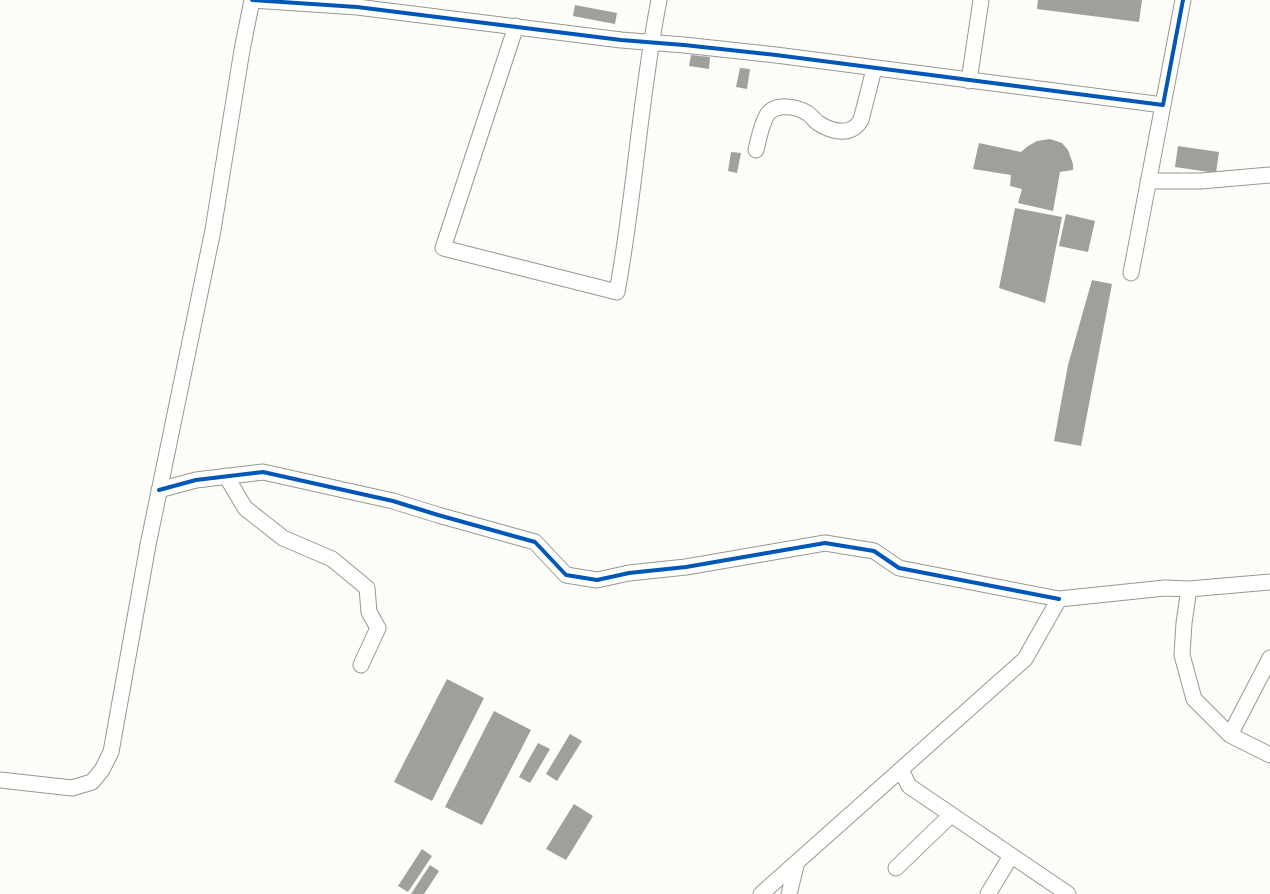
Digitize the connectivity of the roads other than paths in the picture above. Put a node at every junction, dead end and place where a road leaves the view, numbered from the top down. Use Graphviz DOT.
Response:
graph roads {
  1 [pos="252,0"];
  2 [pos="659,0"];
  3 [pos="981,0"];
  4 [pos="1182,0"];
  5 [pos="516,26"];
  6 [pos="651,42"];
  7 [pos="874,69"];
  8 [pos="969,81"];
  9 [pos="1163,105"];
  10 [pos="756,150"];
  11 [pos="1270,175"];
  12 [pos="1148,181"];
  13 [pos="1131,273"];
  14 [pos="226,476"];
  15 [pos="159,490"];
  16 [pos="1270,582"];
  17 [pos="1189,589"];
  18 [pos="1059,599"];
  19 [pos="1270,658"];
  20 [pos="361,665"];
  21 [pos="1230,735"];
  22 [pos="1270,755"];
  23 [pos="901,770"];
  24 [pos="0,780"];
  25 [pos="951,815"];
  26 [pos="1011,856"];
  27 [pos="797,862"];
  28 [pos="896,868"];
  29 [pos="761,894"];
  30 [pos="789,894"];
  31 [pos="988,894"];
  32 [pos="1068,894"];
  1 -- 5 [label="street"];
  1 -- 15 [label="street"];
  2 -- 6 [label="street"];
  3 -- 8 [label="street"];
  4 -- 9 [label="street"];
  5 -- 6 [label="street"];
  5 -- 6 [label="street"];
  6 -- 7 [label="street"];
  7 -- 8 [label="street"];
  7 -- 10 [label="street"];
  8 -- 9 [label="street"];
  9 -- 12 [label="street"];
  11 -- 12 [label="street"];
  12 -- 13 [label="street"];
  14 -- 15 [label="street"];
  14 -- 18 [label="street"];
  14 -- 20 [label="street"];
  15 -- 24 [label="street"];
  16 -- 17 [label="street"];
  17 -- 18 [label="street"];
  17 -- 21 [label="street"];
  18 -- 23 [label="street"];
  19 -- 21 [label="street"];
  21 -- 22 [label="street"];
  23 -- 25 [label="street"];
  23 -- 27 [label="street"];
  25 -- 26 [label="street"];
  25 -- 28 [label="street"];
  26 -- 31 [label="street"];
  26 -- 32 [label="street"];
  27 -- 29 [label="street"];
  27 -- 30 [label="street"];
}
